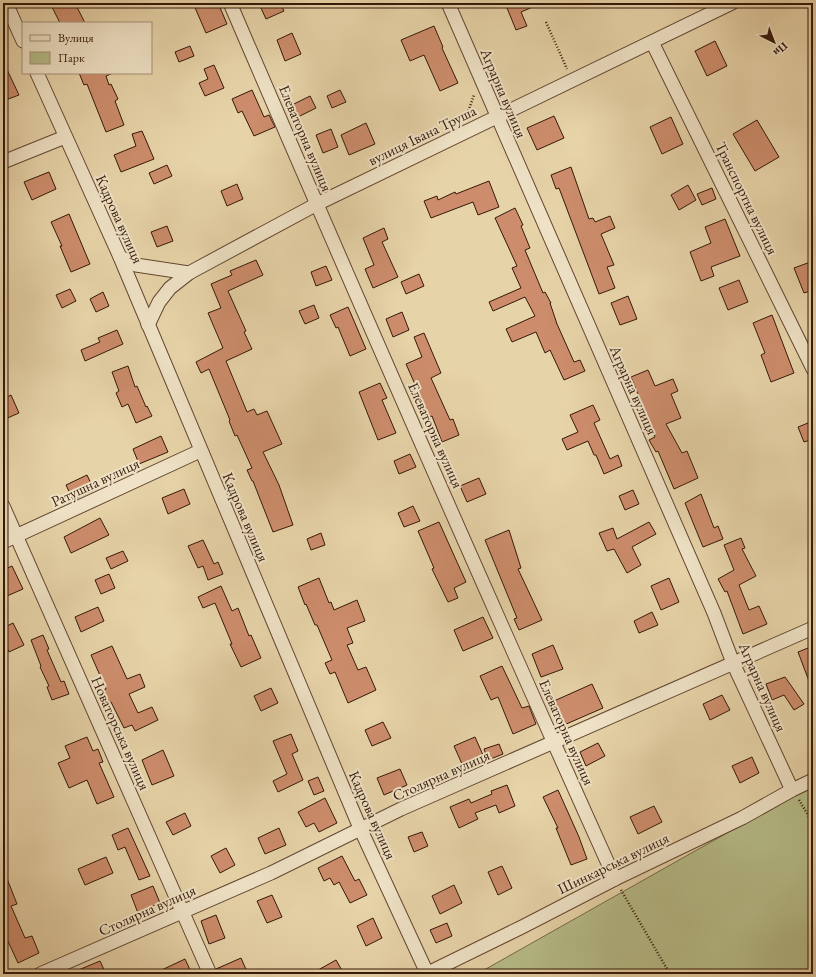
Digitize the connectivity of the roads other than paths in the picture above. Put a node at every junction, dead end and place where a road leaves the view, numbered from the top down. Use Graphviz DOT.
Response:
graph roads {
  1 [pos="6,3"];
  2 [pos="230,3"];
  3 [pos="448,3"];
  4 [pos="732,3"];
  5 [pos="22,39"];
  6 [pos="652,42"];
  7 [pos="37,74"];
  8 [pos="497,117"];
  9 [pos="65,137"];
  10 [pos="3,162"];
  11 [pos="317,204"];
  12 [pos="120,257"];
  13 [pos="189,273"];
  14 [pos="148,325"];
  15 [pos="813,369"];
  16 [pos="200,451"];
  17 [pos="3,506"];
  18 [pos="16,537"];
  19 [pos="3,542"];
  20 [pos="813,628"];
  21 [pos="733,663"];
  22 [pos="554,743"];
  23 [pos="813,780"];
  24 [pos="792,790"];
  25 [pos="360,828"];
  26 [pos="615,879"];
  27 [pos="183,911"];
  28 [pos="40,974"];
  29 [pos="210,974"];
  30 [pos="426,974"];
  1 -- 5 [label="street"];
  2 -- 11 [label="street, Елеваторна вулиця"];
  3 -- 8 [label="street, Аграрна вулиця"];
  4 -- 6 [label="street, вулиця Івана Труша"];
  6 -- 8 [label="street, вулиця Івана Труша"];
  6 -- 15 [label="street, Транспортна вулиця"];
  7 -- 9 [label="street, Кадрова вулиця"];
  8 -- 11 [label="street, вулиця Івана Труша"];
  8 -- 21 [label="street, Аграрна вулиця"];
  9 -- 10 [label="street"];
  9 -- 12 [label="street, Кадрова вулиця"];
  11 -- 13 [label="street, вулиця Івана Труша"];
  11 -- 22 [label="street, Елеваторна вулиця"];
  12 -- 13 [label="street"];
  12 -- 14 [label="street, Кадрова вулиця"];
  13 -- 14 [label="street, вулиця Івана Труша"];
  14 -- 16 [label="street, Кадрова вулиця"];
  16 -- 18 [label="street, Ратушна вулиця"];
  16 -- 25 [label="street, Кадрова вулиця"];
  17 -- 18 [label="street, Новаторська вулиця"];
  18 -- 19 [label="street, Ратушна вулиця"];
  18 -- 27 [label="street, Новаторська вулиця"];
  20 -- 21 [label="street, Столярна вулиця"];
  21 -- 22 [label="street, Столярна вулиця"];
  21 -- 24 [label="street, Аграрна вулиця"];
  22 -- 25 [label="street, Столярна вулиця"];
  22 -- 26 [label="street, Елеваторна вулиця"];
  23 -- 24 [label="street, Шинкарська вулиця"];
  24 -- 26 [label="street, Шинкарська вулиця"];
  25 -- 27 [label="street, Столярна вулиця"];
  25 -- 30 [label="street, Кадрова вулиця"];
  26 -- 30 [label="street, Шинкарська вулиця"];
  27 -- 28 [label="street, Столярна вулиця"];
  27 -- 29 [label="street, Новаторська вулиця"];
}
